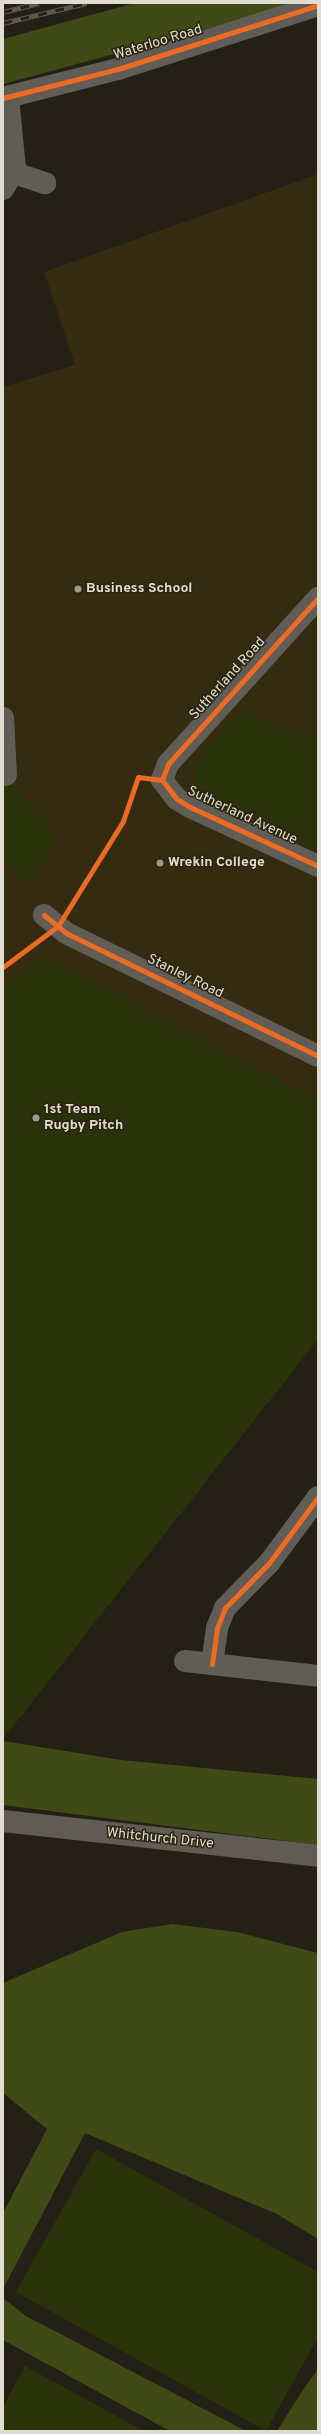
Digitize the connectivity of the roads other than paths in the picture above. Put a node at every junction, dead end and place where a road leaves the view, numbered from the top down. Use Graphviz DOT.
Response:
graph roads {
  1 [pos="318,4"];
  2 [pos="6,97"];
  3 [pos="8,181"];
  4 [pos="46,183"];
  5 [pos="318,598"];
  6 [pos="3,718"];
  7 [pos="6,775"];
  8 [pos="162,780"];
  9 [pos="318,866"];
  10 [pos="44,915"];
  11 [pos="318,1056"];
  12 [pos="318,1497"];
  13 [pos="185,1661"];
  14 [pos="212,1664"];
  15 [pos="318,1676"];
  16 [pos="3,1821"];
  17 [pos="318,1856"];
  1 -- 2 [label="street, Waterloo Road"];
  2 -- 3 [label="street, Waterloo Road"];
  3 -- 4 [label="street"];
  5 -- 8 [label="street, Sutherland Road"];
  6 -- 7 [label="street"];
  8 -- 9 [label="street, Sutherland Avenue"];
  10 -- 11 [label="street, Stanley Road"];
  12 -- 14 [label="street"];
  13 -- 14 [label="street"];
  14 -- 15 [label="street"];
  16 -- 17 [label="main road, Whitchurch Drive"];
}
